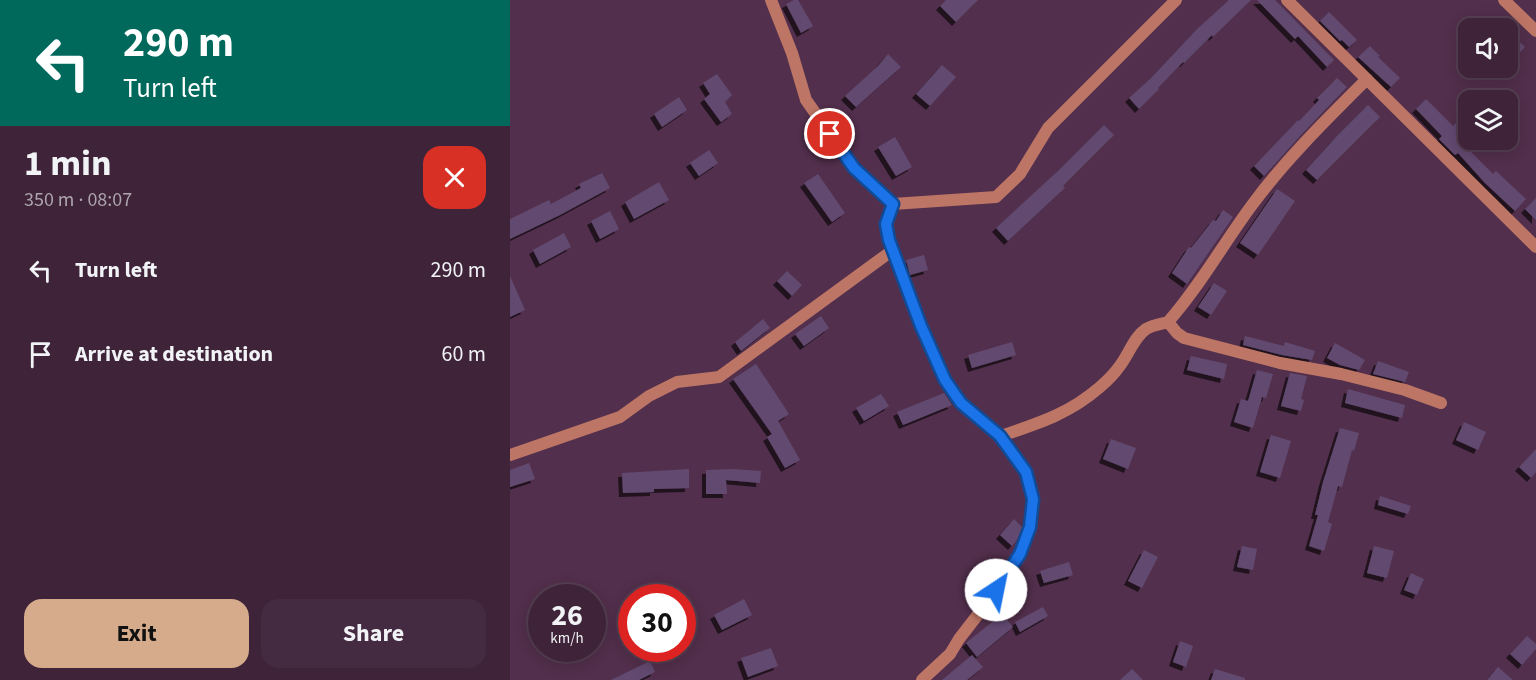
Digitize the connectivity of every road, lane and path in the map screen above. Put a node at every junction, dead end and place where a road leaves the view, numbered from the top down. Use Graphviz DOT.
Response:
graph roads {
  1 [pos="771,0"];
  2 [pos="1176,0"];
  3 [pos="1287,0"];
  4 [pos="1504,0"];
  5 [pos="1536,32"];
  6 [pos="1367,79"];
  7 [pos="893,204"];
  8 [pos="1536,247"];
  9 [pos="893,250"];
  10 [pos="1168,322"];
  11 [pos="1442,402"];
  12 [pos="1000,436"];
  13 [pos="510,455"];
  14 [pos="922,680"];
  1 -- 7 [label="street"];
  2 -- 7 [label="street"];
  3 -- 6 [label="street"];
  4 -- 5 [label="street"];
  6 -- 8 [label="street"];
  6 -- 10 [label="street"];
  7 -- 9 [label="street"];
  9 -- 12 [label="street"];
  9 -- 13 [label="street"];
  10 -- 11 [label="street"];
  10 -- 12 [label="street"];
  12 -- 14 [label="street"];
}
